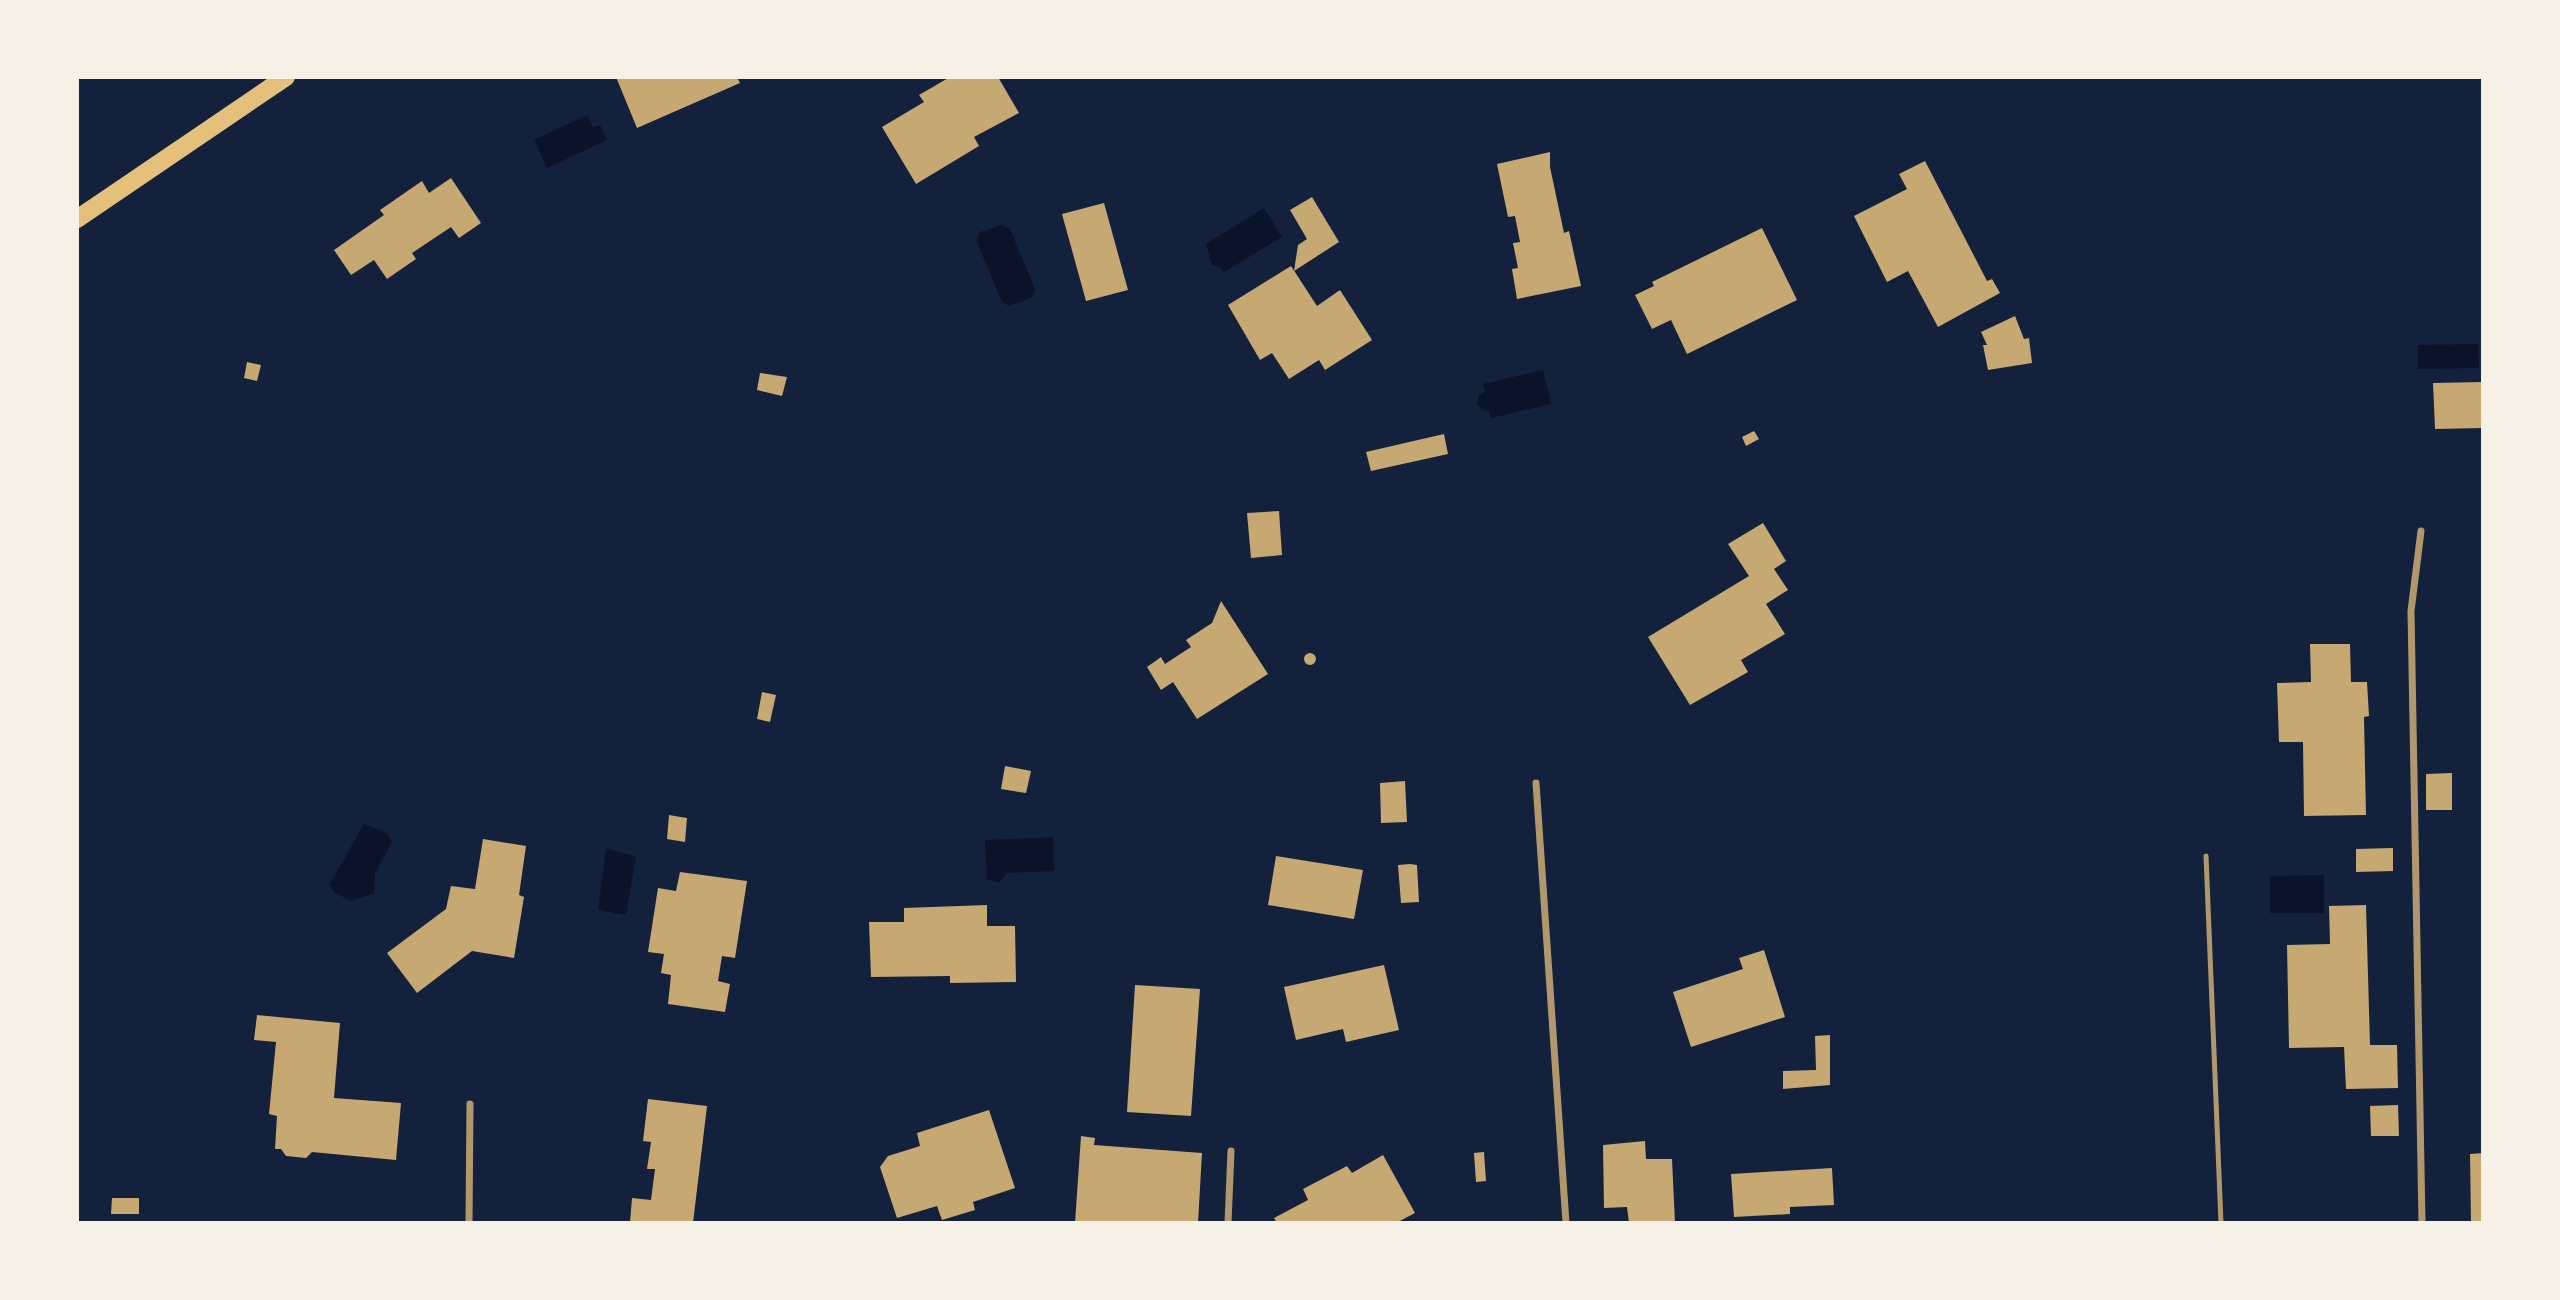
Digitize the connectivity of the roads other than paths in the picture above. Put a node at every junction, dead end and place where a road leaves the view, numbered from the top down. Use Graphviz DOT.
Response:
graph roads {
  1 [pos="286,77"];
  2 [pos="77,219"];
  3 [pos="2421,531"];
  4 [pos="1536,783"];
  5 [pos="2206,856"];
  6 [pos="470,1104"];
  7 [pos="1231,1151"];
  8 [pos="468,1223"];
  9 [pos="1228,1223"];
  10 [pos="1566,1223"];
  11 [pos="2221,1223"];
  12 [pos="2422,1223"];
  1 -- 2 [label="main road"];
  3 -- 12 [label="street"];
  4 -- 10 [label="street"];
  5 -- 11 [label="lane"];
  6 -- 8 [label="street"];
  7 -- 9 [label="street"];
}
